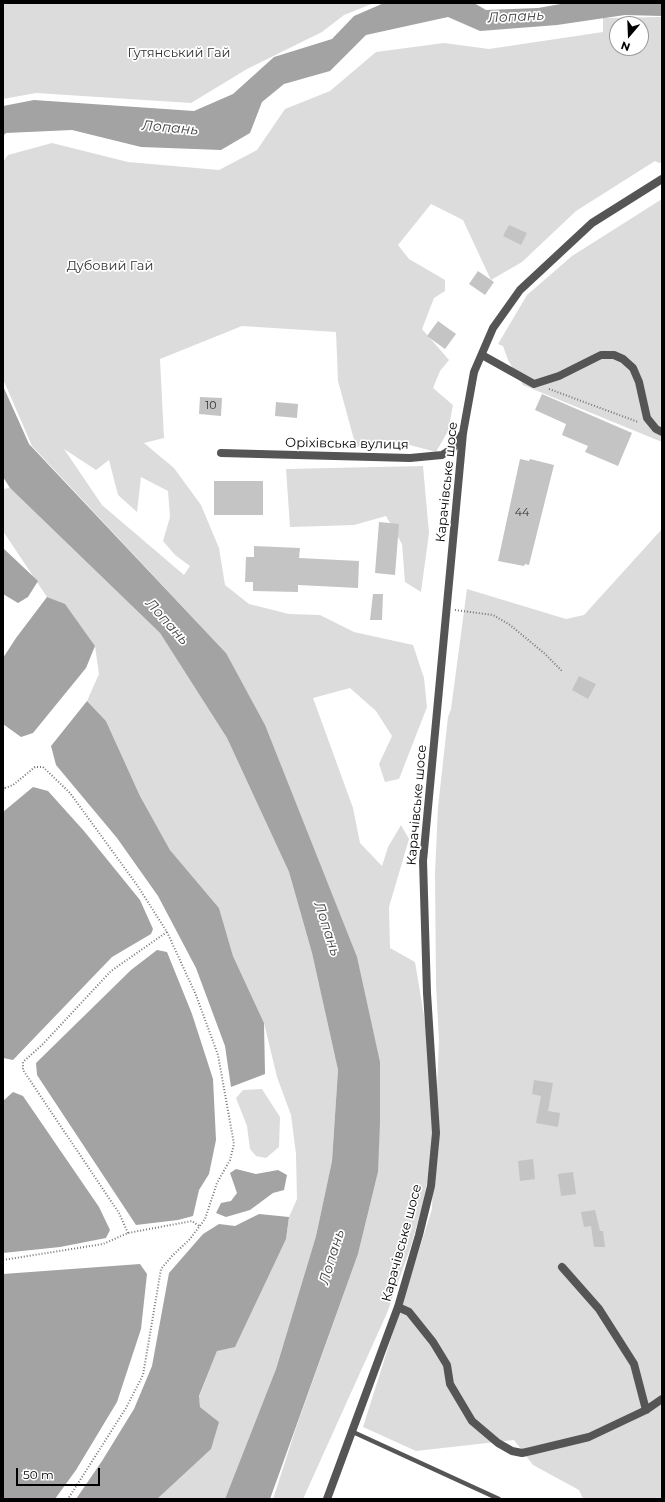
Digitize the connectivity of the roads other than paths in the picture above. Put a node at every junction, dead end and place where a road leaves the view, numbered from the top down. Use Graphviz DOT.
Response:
graph roads {
  1 [pos="662,179"];
  2 [pos="482,355"];
  3 [pos="659,431"];
  4 [pos="463,433"];
  5 [pos="221,453"];
  6 [pos="562,1267"];
  7 [pos="398,1307"];
  8 [pos="662,1399"];
  9 [pos="646,1410"];
  10 [pos="353,1432"];
  11 [pos="327,1499"];
  12 [pos="500,1499"];
  1 -- 2 [label="street, Карачівське шосе"];
  2 -- 3 [label="street"];
  2 -- 4 [label="street, Карачівське шосе"];
  4 -- 5 [label="street, Оріхівська вулиця"];
  4 -- 7 [label="street, Карачівське шосе"];
  6 -- 9 [label="street"];
  7 -- 9 [label="street"];
  7 -- 10 [label="street, Карачівське шосе"];
  8 -- 9 [label="street"];
  10 -- 11 [label="street, Карачівське шосе"];
  10 -- 12 [label="lane"];
}
